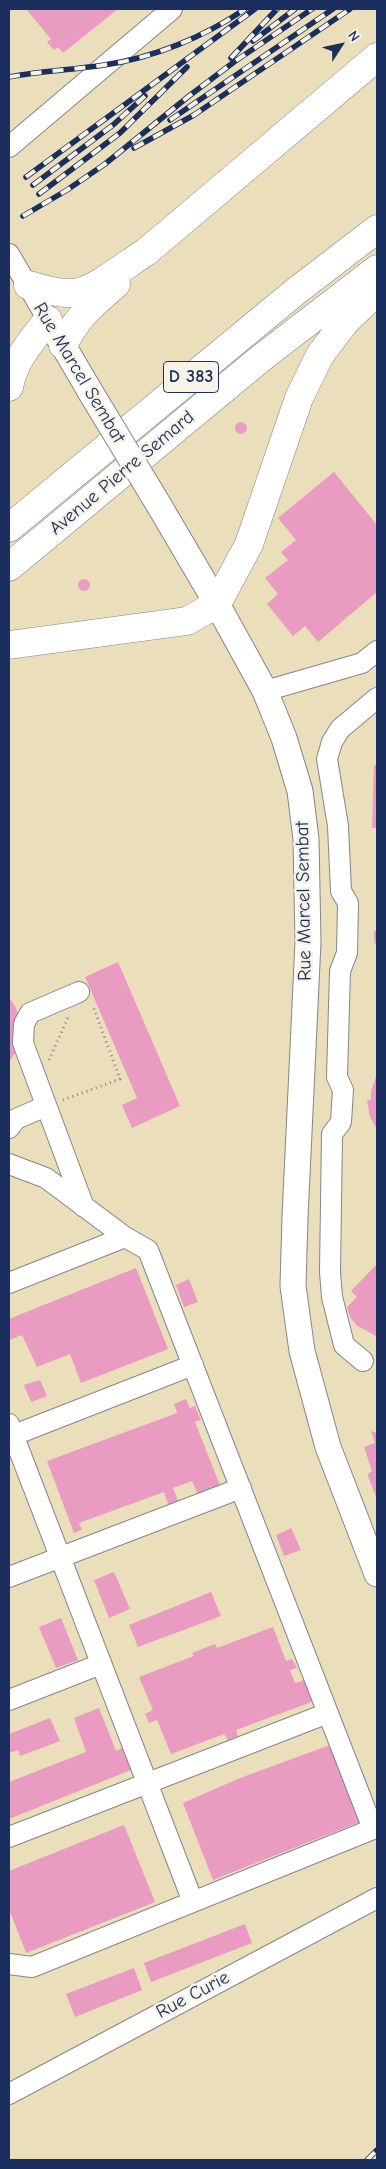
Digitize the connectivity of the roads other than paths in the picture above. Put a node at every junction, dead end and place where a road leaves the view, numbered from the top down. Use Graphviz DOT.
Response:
graph roads {
  1 [pos="172,9"];
  2 [pos="376,58"];
  3 [pos="9,147"];
  4 [pos="377,229"];
  5 [pos="146,252"];
  6 [pos="9,254"];
  7 [pos="377,269"];
  8 [pos="28,285"];
  9 [pos="377,291"];
  10 [pos="48,320"];
  11 [pos="63,345"];
  12 [pos="9,387"];
  13 [pos="9,528"];
  14 [pos="9,567"];
  15 [pos="217,604"];
  16 [pos="9,645"];
  17 [pos="377,651"];
  18 [pos="266,692"];
  19 [pos="377,698"];
  20 [pos="86,999"];
  21 [pos="46,1106"];
  22 [pos="9,1128"];
  23 [pos="9,1164"];
  24 [pos="84,1206"];
  25 [pos="125,1237"];
  26 [pos="9,1283"];
  27 [pos="363,1361"];
  28 [pos="193,1365"];
  29 [pos="10,1432"];
  30 [pos="241,1488"];
  31 [pos="61,1558"];
  32 [pos="377,1574"];
  33 [pos="9,1577"];
  34 [pos="101,1664"];
  35 [pos="9,1700"];
  36 [pos="328,1713"];
  37 [pos="147,1783"];
  38 [pos="9,1836"];
  39 [pos="377,1898"];
  40 [pos="193,1902"];
  41 [pos="9,1964"];
  42 [pos="9,2094"];
  1 -- 3 [label="street"];
  2 -- 5 [label="highway"];
  4 -- 13 [label="highway, Avenue Pierre Semard / D 383"];
  5 -- 8 [label="highway"];
  5 -- 11 [label="highway"];
  6 -- 8 [label="street, Rue Marcel Sembat"];
  7 -- 14 [label="highway, Avenue Pierre Semard / D 383"];
  8 -- 10 [label="street, Rue Marcel Sembat"];
  9 -- 15 [label="highway"];
  10 -- 11 [label="main road, Rue Marcel Sembat"];
  10 -- 12 [label="highway"];
  11 -- 15 [label="main road, Rue Marcel Sembat, bridge"];
  15 -- 16 [label="highway"];
  15 -- 18 [label="main road, Rue Marcel Sembat"];
  17 -- 18 [label="street"];
  18 -- 32 [label="main road, Rue Marcel Sembat"];
  19 -- 27 [label="street"];
  20 -- 21 [label="street"];
  21 -- 22 [label="street"];
  21 -- 24 [label="street"];
  23 -- 24 [label="street"];
  24 -- 25 [label="street"];
  25 -- 26 [label="street"];
  25 -- 28 [label="street"];
  28 -- 29 [label="street"];
  28 -- 30 [label="street"];
  29 -- 31 [label="street"];
  30 -- 31 [label="street"];
  30 -- 36 [label="street"];
  31 -- 33 [label="street"];
  31 -- 34 [label="street"];
  34 -- 35 [label="street"];
  34 -- 37 [label="street"];
  36 -- 37 [label="street"];
  36 -- 40 [label="street"];
  37 -- 38 [label="street"];
  37 -- 40 [label="street"];
  39 -- 42 [label="street, Rue Curie"];
  40 -- 41 [label="street"];
}
